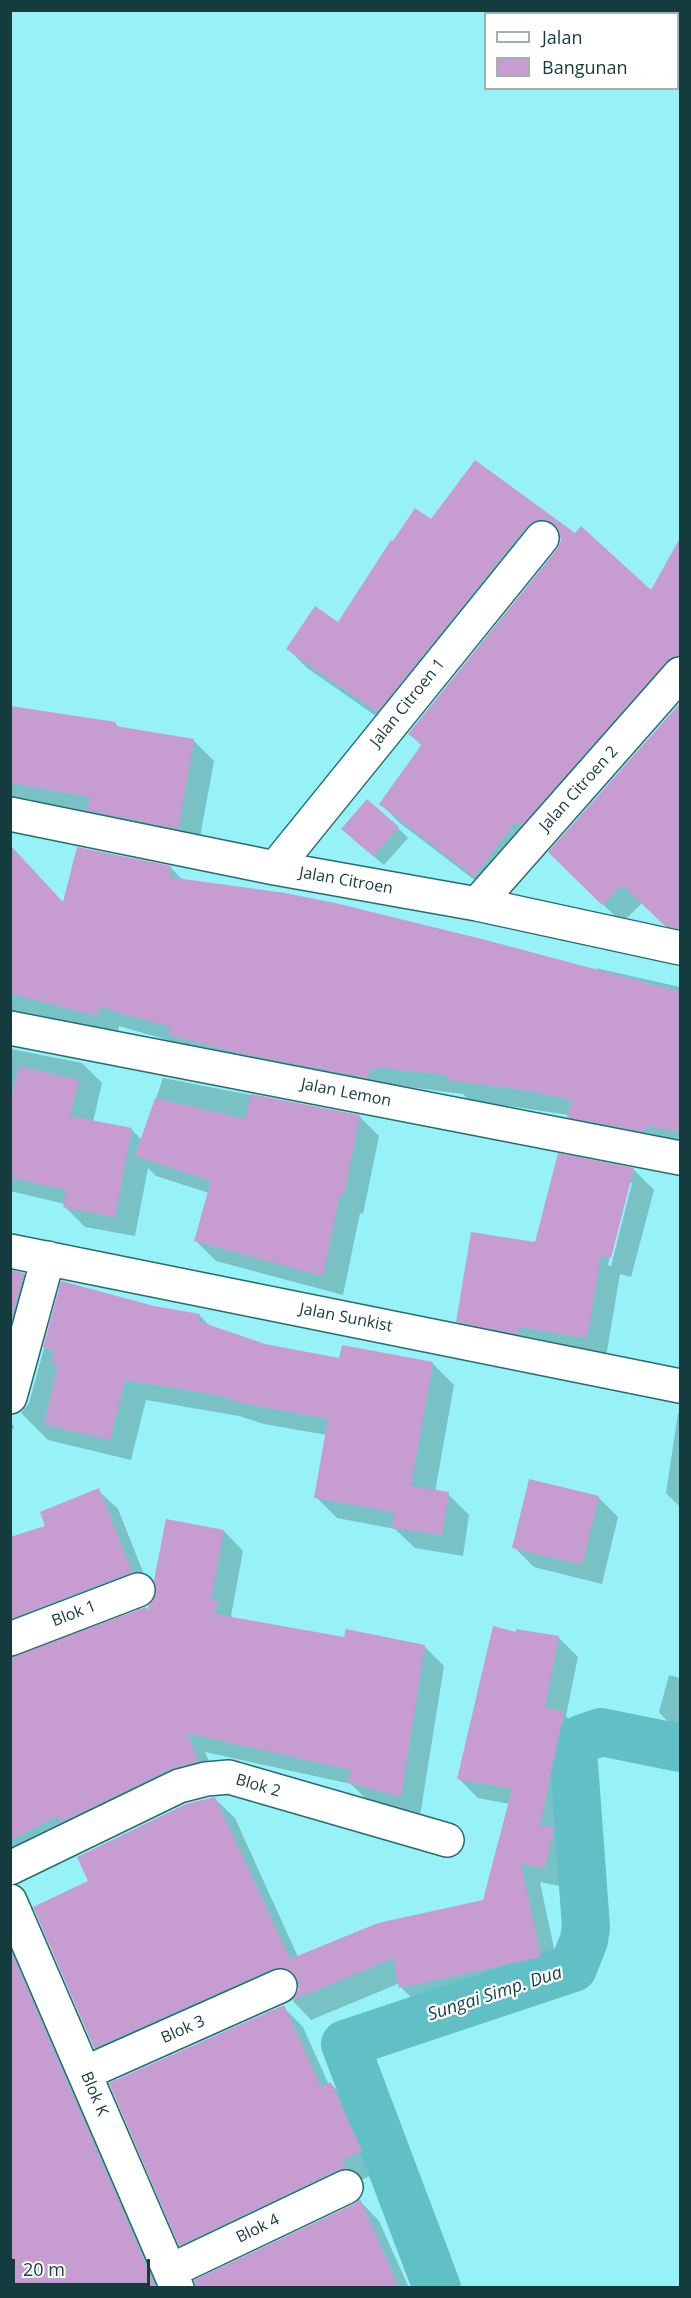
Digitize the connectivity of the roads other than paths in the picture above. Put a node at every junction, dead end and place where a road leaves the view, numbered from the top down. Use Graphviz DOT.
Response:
graph roads {
  1 [pos="542,538"];
  2 [pos="681,674"];
  3 [pos="10,814"];
  4 [pos="275,868"];
  5 [pos="477,904"];
  6 [pos="681,948"];
  7 [pos="10,1028"];
  8 [pos="681,1158"];
  9 [pos="10,1251"];
  10 [pos="48,1258"];
  11 [pos="681,1386"];
  12 [pos="10,1397"];
  13 [pos="138,1590"];
  14 [pos="10,1639"];
  15 [pos="447,1840"];
  16 [pos="10,1868"];
  17 [pos="10,1901"];
  18 [pos="280,1986"];
  19 [pos="85,2073"];
  20 [pos="346,2187"];
  21 [pos="173,2279"];
  1 -- 4 [label="street, Jalan Citroen 1"];
  2 -- 5 [label="street, Jalan Citroen 2"];
  3 -- 4 [label="street, Jalan Citroen"];
  4 -- 5 [label="street, Jalan Citroen"];
  5 -- 6 [label="street, Jalan Citroen"];
  7 -- 8 [label="street, Jalan Lemon"];
  9 -- 10 [label="street, Jalan Sunkist"];
  10 -- 11 [label="street, Jalan Sunkist"];
  10 -- 12 [label="street"];
  13 -- 14 [label="street, Blok 1"];
  15 -- 16 [label="street, Blok 2"];
  17 -- 19 [label="street, Blok K"];
  18 -- 19 [label="street, Blok 3"];
  19 -- 21 [label="street, Blok K"];
  20 -- 21 [label="street, Blok 4"];
}
